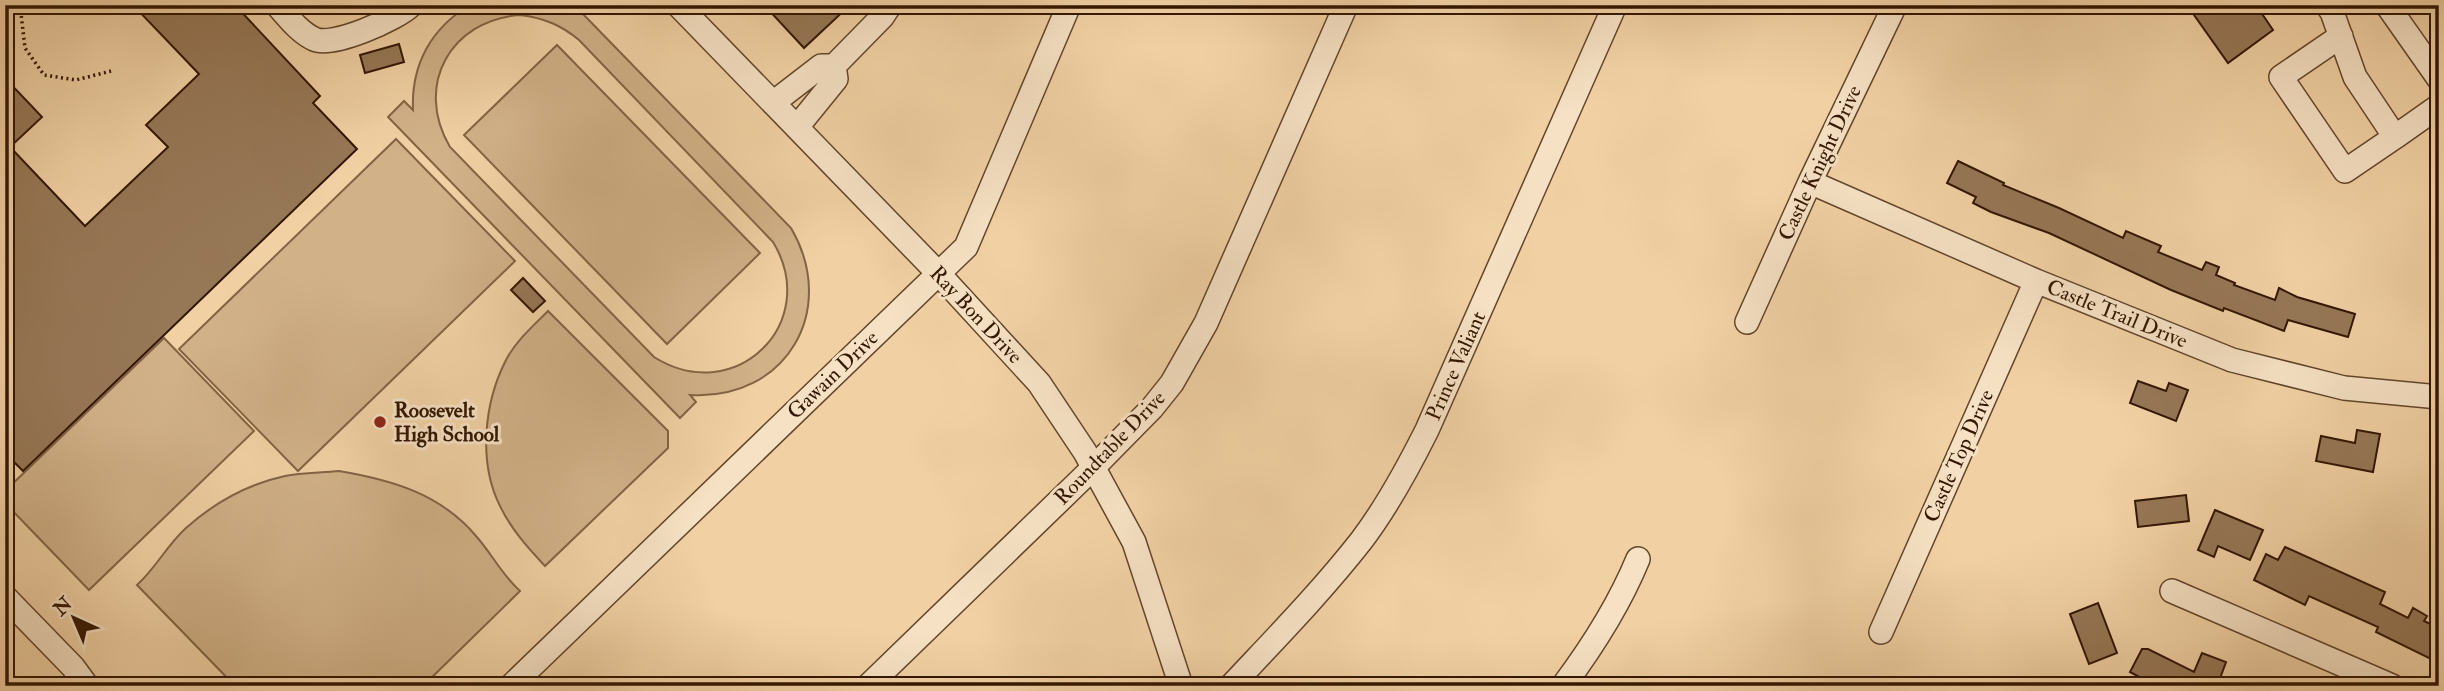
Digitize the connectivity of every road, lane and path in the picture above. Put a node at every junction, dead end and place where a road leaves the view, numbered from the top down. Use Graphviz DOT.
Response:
graph roads {
  1 [pos="20,5"];
  2 [pos="277,5"];
  3 [pos="411,5"];
  4 [pos="678,5"];
  5 [pos="890,5"];
  6 [pos="1069,5"];
  7 [pos="1346,5"];
  8 [pos="1615,5"];
  9 [pos="1895,5"];
  10 [pos="2327,5"];
  11 [pos="2387,5"];
  12 [pos="384,13"];
  13 [pos="2341,36"];
  14 [pos="834,66"];
  15 [pos="111,71"];
  16 [pos="2439,79"];
  17 [pos="773,103"];
  18 [pos="2439,106"];
  19 [pos="797,127"];
  20 [pos="2395,137"];
  21 [pos="1810,181"];
  22 [pos="938,273"];
  23 [pos="2036,281"];
  24 [pos="1747,321"];
  25 [pos="2439,397"];
  26 [pos="1093,468"];
  27 [pos="1638,559"];
  28 [pos="2172,591"];
  29 [pos="5,597"];
  30 [pos="1881,632"];
  31 [pos="87,686"];
  32 [pos="511,686"];
  33 [pos="868,686"];
  34 [pos="1181,686"];
  35 [pos="1231,686"];
  36 [pos="1563,686"];
  37 [pos="2392,686"];
  1 -- 15 [label="path"];
  2 -- 12 [label="street"];
  3 -- 12 [label="street"];
  4 -- 17 [label="street, Ray Bon Drive"];
  5 -- 14 [label="street"];
  6 -- 22 [label="street, Gawain Drive"];
  7 -- 26 [label="street, Roundtable Drive"];
  8 -- 35 [label="street, Prince Valiant"];
  9 -- 21 [label="street, Castle Knight Drive"];
  10 -- 13 [label="street"];
  11 -- 16 [label="street"];
  13 -- 20 [label="street"];
  13 -- 20 [label="street"];
  14 -- 17 [label="street"];
  14 -- 19 [label="street"];
  17 -- 19 [label="street, Ray Bon Drive"];
  18 -- 20 [label="street"];
  19 -- 22 [label="street, Ray Bon Drive"];
  21 -- 23 [label="street, Castle Trail Drive"];
  21 -- 24 [label="street, Castle Knight Drive"];
  22 -- 26 [label="street, Ray Bon Drive"];
  22 -- 32 [label="street, Gawain Drive"];
  23 -- 25 [label="street, Castle Trail Drive"];
  23 -- 30 [label="street, Castle Top Drive"];
  26 -- 33 [label="street, Roundtable Drive"];
  26 -- 34 [label="street, Ray Bon Drive"];
  27 -- 36 [label="street"];
  28 -- 37 [label="street"];
  29 -- 31 [label="street"];
}
